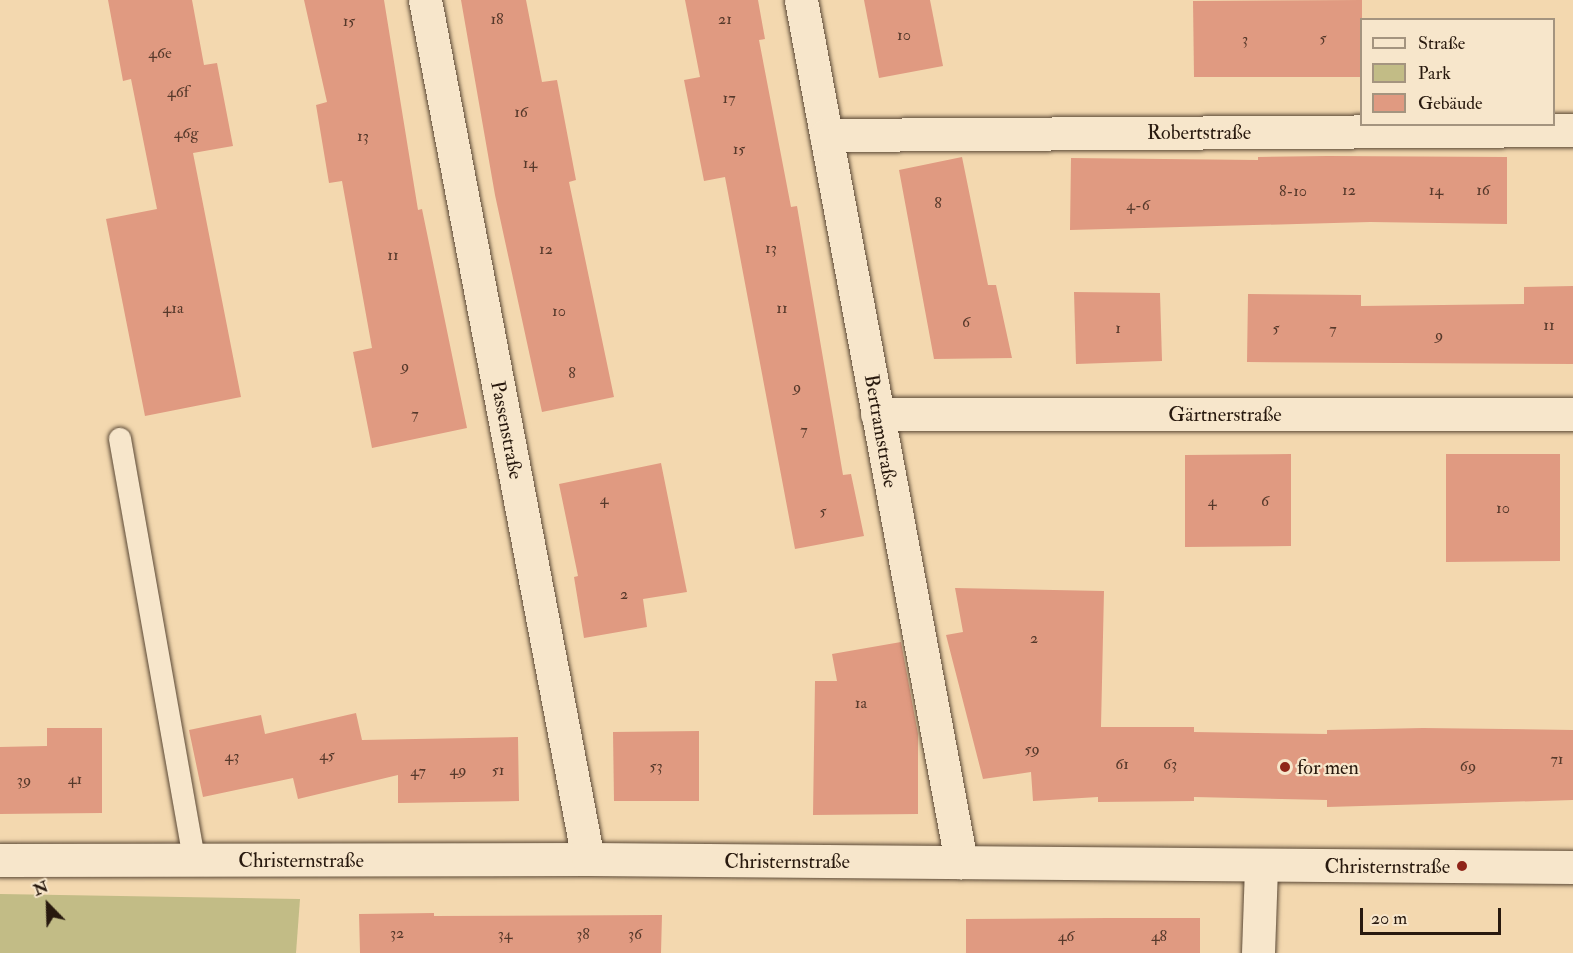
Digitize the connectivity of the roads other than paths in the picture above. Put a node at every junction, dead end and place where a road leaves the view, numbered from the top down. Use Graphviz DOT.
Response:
graph roads {
  1 [pos="425,0"];
  2 [pos="801,0"];
  3 [pos="1573,129"];
  4 [pos="826,135"];
  5 [pos="878,414"];
  6 [pos="1573,414"];
  7 [pos="120,439"];
  8 [pos="588,859"];
  9 [pos="0,860"];
  10 [pos="194,860"];
  11 [pos="960,862"];
  12 [pos="1261,865"];
  13 [pos="1573,867"];
  14 [pos="1258,953"];
  1 -- 8 [label="street, Passenstraße"];
  2 -- 4 [label="street, Bertramstraße"];
  3 -- 4 [label="street, Robertstraße"];
  4 -- 5 [label="street, Bertramstraße"];
  5 -- 6 [label="street, Gärtnerstraße"];
  5 -- 11 [label="street, Bertramstraße"];
  7 -- 10 [label="lane"];
  8 -- 10 [label="street, Christernstraße"];
  8 -- 11 [label="street, Christernstraße"];
  9 -- 10 [label="street, Christernstraße"];
  11 -- 12 [label="street, Christernstraße"];
  12 -- 13 [label="street, Christernstraße"];
  12 -- 14 [label="street"];
}
